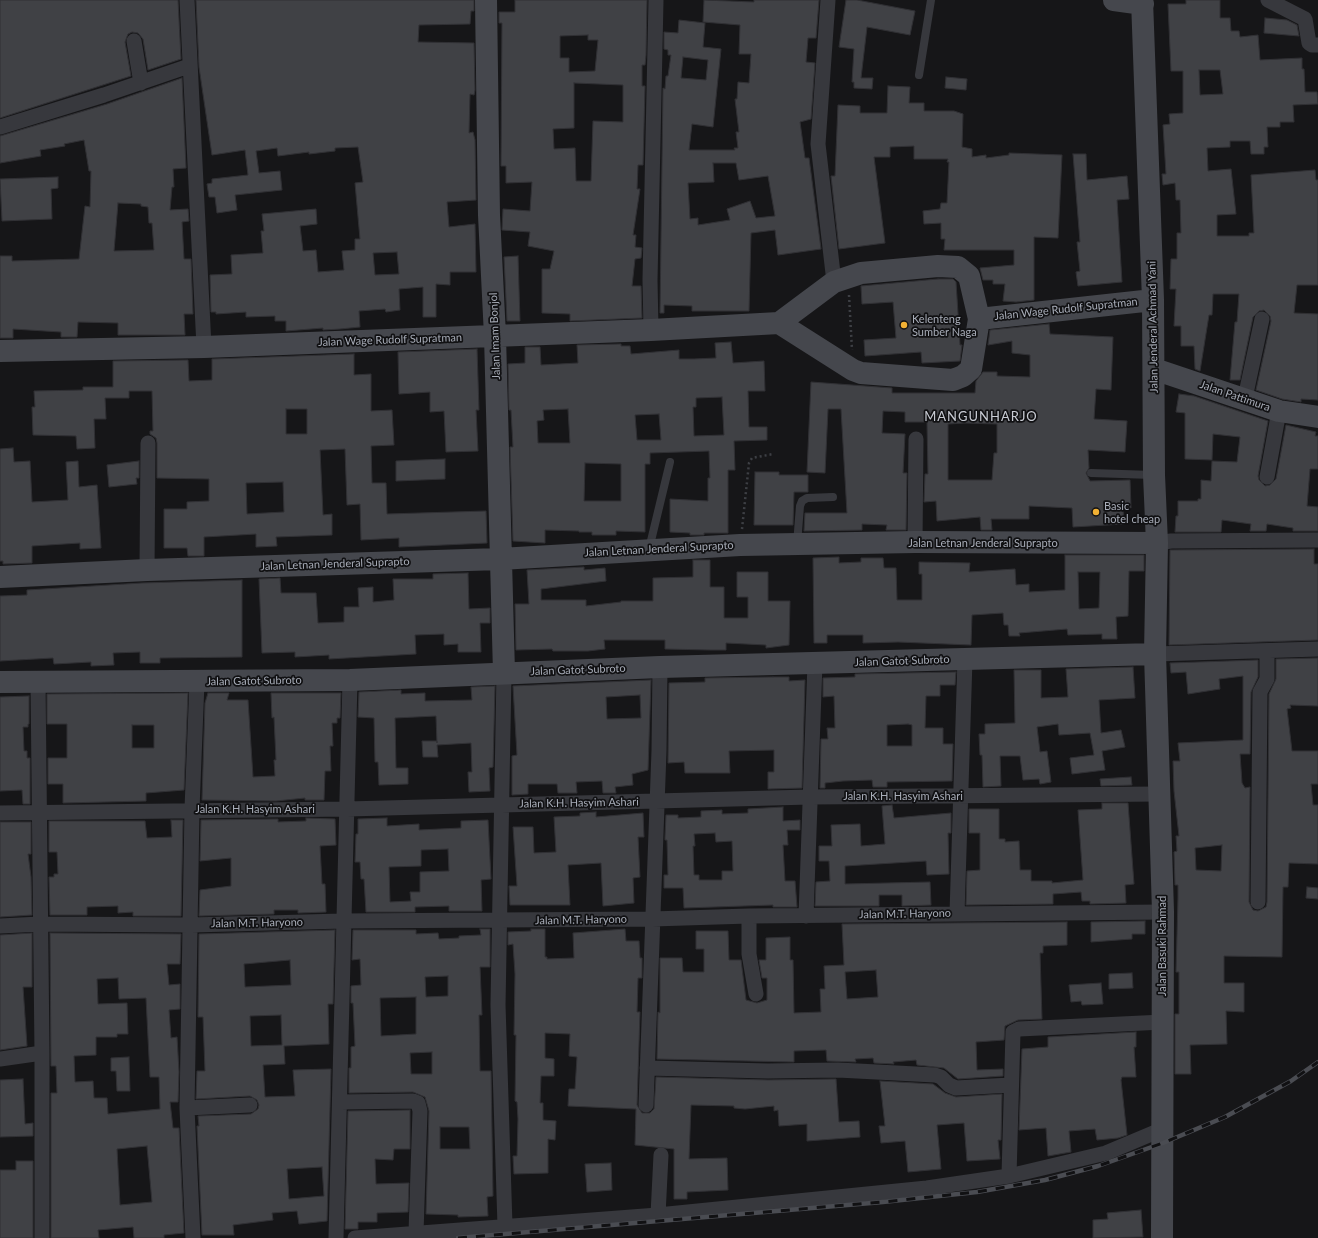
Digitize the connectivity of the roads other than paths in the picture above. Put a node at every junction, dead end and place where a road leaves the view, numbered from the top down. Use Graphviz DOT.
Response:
graph roads {
  1 [pos="187,0"];
  2 [pos="486,0"];
  3 [pos="656,0"];
  4 [pos="828,0"];
  5 [pos="931,0"];
  6 [pos="1114,0"];
  7 [pos="1268,0"];
  8 [pos="1142,2"];
  9 [pos="134,41"];
  10 [pos="1318,45"];
  11 [pos="190,72"];
  12 [pos="919,75"];
  13 [pos="141,83"];
  14 [pos="0,127"];
  15 [pos="841,280"];
  16 [pos="1153,300"];
  17 [pos="979,319"];
  18 [pos="1262,319"];
  19 [pos="779,323"];
  20 [pos="651,330"];
  21 [pos="496,336"];
  22 [pos="204,347"];
  23 [pos="0,351"];
  24 [pos="1154,369"];
  25 [pos="1245,398"];
  26 [pos="1279,411"];
  27 [pos="1318,417"];
  28 [pos="916,438"];
  29 [pos="148,443"];
  30 [pos="670,462"];
  31 [pos="1091,473"];
  32 [pos="1154,475"];
  33 [pos="1267,478"];
  34 [pos="833,497"];
  35 [pos="1318,540"];
  36 [pos="915,542"];
  37 [pos="1157,543"];
  38 [pos="797,544"];
  39 [pos="649,549"];
  40 [pos="500,559"];
  41 [pos="147,570"];
  42 [pos="0,577"];
  43 [pos="1318,649"];
  44 [pos="1267,652"];
  45 [pos="1156,654"];
  46 [pos="965,659"];
  47 [pos="815,663"];
  48 [pos="660,667"];
  49 [pos="504,673"];
  50 [pos="350,680"];
  51 [pos="38,681"];
  52 [pos="0,682"];
  53 [pos="198,682"];
  54 [pos="1159,794"];
  55 [pos="959,796"];
  56 [pos="810,797"];
  57 [pos="657,802"];
  58 [pos="502,805"];
  59 [pos="192,809"];
  60 [pos="347,809"];
  61 [pos="40,812"];
  62 [pos="0,813"];
  63 [pos="1258,902"];
  64 [pos="1163,912"];
  65 [pos="957,914"];
  66 [pos="749,916"];
  67 [pos="806,916"];
  68 [pos="652,919"];
  69 [pos="343,921"];
  70 [pos="500,921"];
  71 [pos="41,924"];
  72 [pos="191,925"];
  73 [pos="0,926"];
  74 [pos="756,994"];
  75 [pos="1162,1022"];
  76 [pos="42,1053"];
  77 [pos="0,1059"];
  78 [pos="648,1068"];
  79 [pos="1011,1085"];
  80 [pos="340,1102"];
  81 [pos="250,1105"];
  82 [pos="646,1105"];
  83 [pos="187,1108"];
  84 [pos="1162,1129"];
  85 [pos="661,1156"];
  86 [pos="1009,1176"];
  87 [pos="658,1215"];
  88 [pos="505,1226"];
  89 [pos="416,1232"];
  90 [pos="42,1238"];
  91 [pos="193,1238"];
  92 [pos="336,1238"];
  93 [pos="355,1238"];
  94 [pos="1162,1238"];
  1 -- 11 [label="street"];
  2 -- 21 [label="street, Jalan Imam Bonjol"];
  3 -- 20 [label="street"];
  4 -- 15 [label="street"];
  5 -- 12 [label="lane"];
  6 -- 8 [label="street"];
  7 -- 10 [label="street"];
  8 -- 16 [label="street, Jalan Jenderal Achmad Yani"];
  9 -- 13 [label="street"];
  11 -- 13 [label="street"];
  11 -- 22 [label="street"];
  13 -- 14 [label="street"];
  15 -- 17 [label="street, Jalan Wage Rudolf Supratman"];
  15 -- 19 [label="street, Jalan Wage Rudolf Supratman"];
  16 -- 17 [label="street, Jalan Wage Rudolf Supratman"];
  16 -- 24 [label="street, Jalan Jenderal Achmad Yani"];
  17 -- 19 [label="street, Jalan Wage Rudolf Supratman"];
  18 -- 25 [label="street"];
  19 -- 20 [label="street, Jalan Wage Rudolf Supratman"];
  20 -- 21 [label="street, Jalan Wage Rudolf Supratman"];
  21 -- 22 [label="street, Jalan Wage Rudolf Supratman"];
  21 -- 40 [label="street, Jalan Imam Bonjol"];
  22 -- 23 [label="street, Jalan Wage Rudolf Supratman"];
  24 -- 25 [label="street, Jalan Pattimura"];
  24 -- 32 [label="street, Jalan Jenderal Achmad Yani"];
  25 -- 26 [label="street, Jalan Pattimura"];
  26 -- 27 [label="street, Jalan Pattimura"];
  26 -- 33 [label="street"];
  28 -- 36 [label="street"];
  29 -- 41 [label="street"];
  30 -- 39 [label="lane"];
  31 -- 32 [label="lane"];
  32 -- 37 [label="street, Jalan Jenderal Achmad Yani"];
  34 -- 38 [label="lane"];
  35 -- 37 [label="street, Jalan Letnan Jenderal Suprapto"];
  36 -- 37 [label="street, Jalan Letnan Jenderal Suprapto"];
  36 -- 38 [label="street, Jalan Letnan Jenderal Suprapto"];
  37 -- 45 [label="street, Jalan Jenderal Achmad Yani"];
  38 -- 39 [label="street, Jalan Letnan Jenderal Suprapto"];
  39 -- 40 [label="street, Jalan Letnan Jenderal Suprapto"];
  40 -- 41 [label="street, Jalan Letnan Jenderal Suprapto"];
  40 -- 49 [label="street, Jalan Imam Bonjol"];
  41 -- 42 [label="street, Jalan Letnan Jenderal Suprapto"];
  43 -- 44 [label="street"];
  44 -- 45 [label="street"];
  44 -- 63 [label="street"];
  45 -- 46 [label="street, Jalan Gatot Subroto"];
  45 -- 54 [label="street, Jalan Basuki Rahmad"];
  46 -- 47 [label="street, Jalan Gatot Subroto"];
  46 -- 55 [label="street"];
  47 -- 48 [label="street, Jalan Gatot Subroto"];
  47 -- 56 [label="street"];
  48 -- 49 [label="street, Jalan Gatot Subroto"];
  48 -- 57 [label="street"];
  49 -- 50 [label="street, Jalan Gatot Subroto"];
  49 -- 58 [label="street"];
  50 -- 53 [label="street, Jalan Gatot Subroto"];
  50 -- 60 [label="street"];
  51 -- 52 [label="street, Jalan Gatot Subroto"];
  51 -- 53 [label="street, Jalan Gatot Subroto"];
  51 -- 61 [label="street"];
  53 -- 59 [label="street"];
  54 -- 55 [label="street, Jalan K.H. Hasyim Ashari"];
  54 -- 64 [label="street, Jalan Basuki Rahmad"];
  55 -- 56 [label="street, Jalan K.H. Hasyim Ashari"];
  55 -- 65 [label="street"];
  56 -- 57 [label="street, Jalan K.H. Hasyim Ashari"];
  56 -- 67 [label="street"];
  57 -- 58 [label="street, Jalan K.H. Hasyim Ashari"];
  57 -- 68 [label="street"];
  58 -- 60 [label="street, Jalan K.H. Hasyim Ashari"];
  58 -- 70 [label="street"];
  59 -- 60 [label="street, Jalan K.H. Hasyim Ashari"];
  59 -- 61 [label="street, Jalan K.H. Hasyim Ashari"];
  59 -- 72 [label="street"];
  60 -- 69 [label="street"];
  61 -- 62 [label="street, Jalan K.H. Hasyim Ashari"];
  61 -- 71 [label="street"];
  64 -- 65 [label="street, Jalan M.T. Haryono"];
  64 -- 75 [label="street, Jalan Basuki Rahmad"];
  65 -- 67 [label="street, Jalan M.T. Haryono"];
  66 -- 67 [label="street, Jalan M.T. Haryono"];
  66 -- 68 [label="street, Jalan M.T. Haryono"];
  66 -- 74 [label="street"];
  68 -- 70 [label="street, Jalan M.T. Haryono"];
  68 -- 78 [label="street"];
  69 -- 70 [label="street, Jalan M.T. Haryono"];
  69 -- 72 [label="street, Jalan M.T. Haryono"];
  69 -- 80 [label="street"];
  70 -- 88 [label="street"];
  71 -- 72 [label="street, Jalan M.T. Haryono"];
  71 -- 73 [label="street, Jalan M.T. Haryono"];
  71 -- 76 [label="street"];
  72 -- 83 [label="street"];
  75 -- 79 [label="street"];
  75 -- 84 [label="street, Jalan Basuki Rahmad"];
  76 -- 77 [label="street"];
  76 -- 90 [label="street"];
  78 -- 79 [label="street"];
  78 -- 82 [label="street"];
  79 -- 86 [label="street"];
  80 -- 89 [label="street"];
  80 -- 92 [label="street"];
  81 -- 83 [label="street"];
  83 -- 91 [label="street"];
  84 -- 86 [label="street"];
  84 -- 94 [label="street, Jalan Basuki Rahmad"];
  85 -- 87 [label="street"];
  86 -- 87 [label="street"];
  87 -- 88 [label="street"];
  88 -- 89 [label="street"];
  89 -- 93 [label="street"];
}
